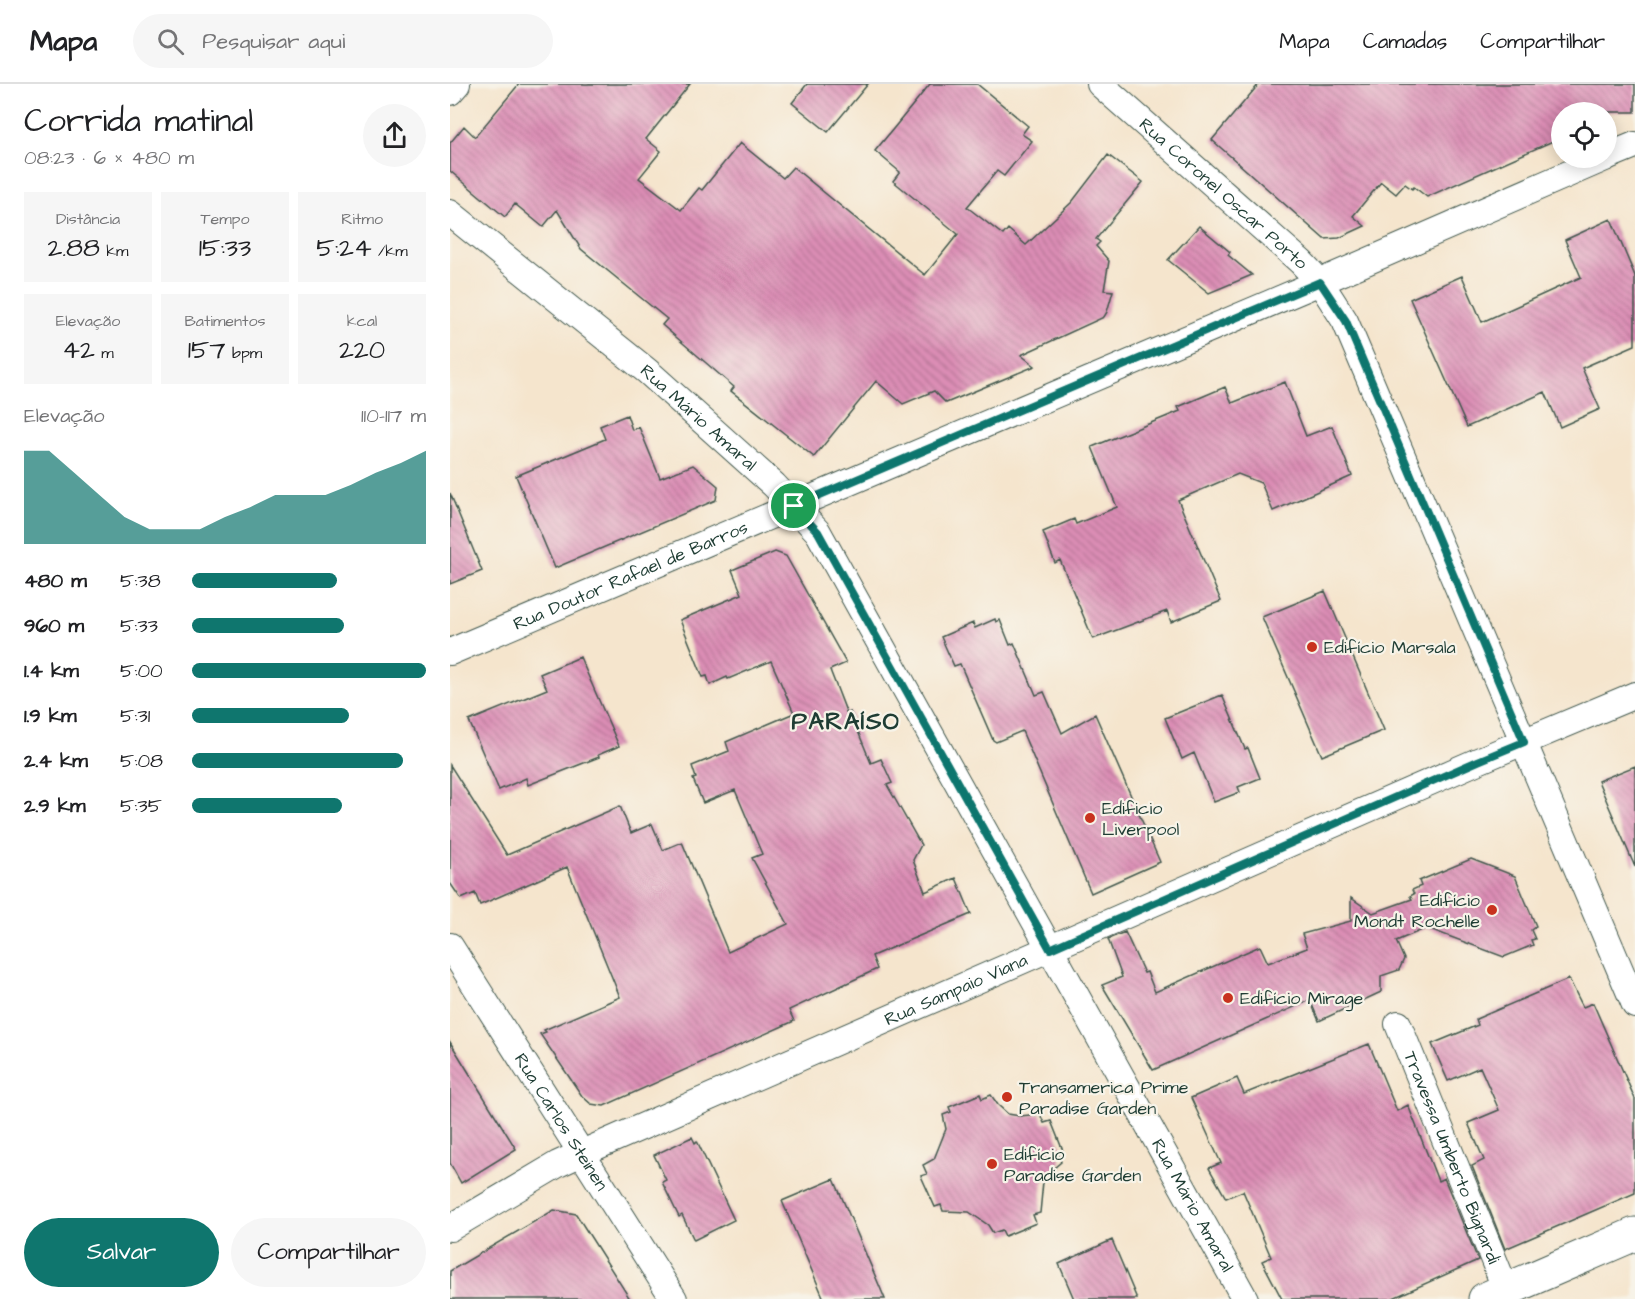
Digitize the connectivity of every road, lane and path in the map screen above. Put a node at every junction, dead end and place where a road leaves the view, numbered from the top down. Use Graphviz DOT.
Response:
graph roads {
  1 [pos="457,84"];
  2 [pos="1105,86"];
  3 [pos="450,92"];
  4 [pos="1635,145"];
  5 [pos="1617,152"];
  6 [pos="1581,168"];
  7 [pos="450,213"];
  8 [pos="1320,282"];
  9 [pos="794,506"];
  10 [pos="450,652"];
  11 [pos="1635,695"];
  12 [pos="1524,742"];
  13 [pos="450,946"];
  14 [pos="1050,949"];
  15 [pos="1635,1005"];
  16 [pos="1398,1024"];
  17 [pos="582,1153"];
  18 [pos="450,1228"];
  19 [pos="1635,1234"];
  20 [pos="1495,1294"];
  21 [pos="674,1299"];
  22 [pos="1245,1299"];
  1 -- 3 [label="street"];
  2 -- 8 [label="street, Rua Coronel Oscar Porto"];
  4 -- 5 [label="street, Rua Doutor Rafael de Barros"];
  6 -- 8 [label="street, Rua Doutor Rafael de Barros"];
  7 -- 9 [label="street, Rua Mário Amaral"];
  8 -- 9 [label="street, Rua Doutor Rafael de Barros"];
  8 -- 12 [label="street, Rua Coronel Oscar Porto"];
  9 -- 10 [label="street, Rua Doutor Rafael de Barros"];
  9 -- 14 [label="street, Rua Mário Amaral"];
  11 -- 12 [label="street, Rua Sampaio Viana"];
  12 -- 14 [label="street, Rua Sampaio Viana"];
  12 -- 15 [label="street, Rua Coronel Oscar Porto"];
  13 -- 17 [label="street, Rua Carlos Steinen"];
  14 -- 17 [label="street, Rua Sampaio Viana"];
  14 -- 22 [label="street, Rua Mário Amaral"];
  16 -- 20 [label="street, Travessa Umberto Bignardi"];
  17 -- 18 [label="street, Rua Sampaio Viana"];
  17 -- 21 [label="street, Rua Carlos Steinen"];
  19 -- 20 [label="street"];
}
